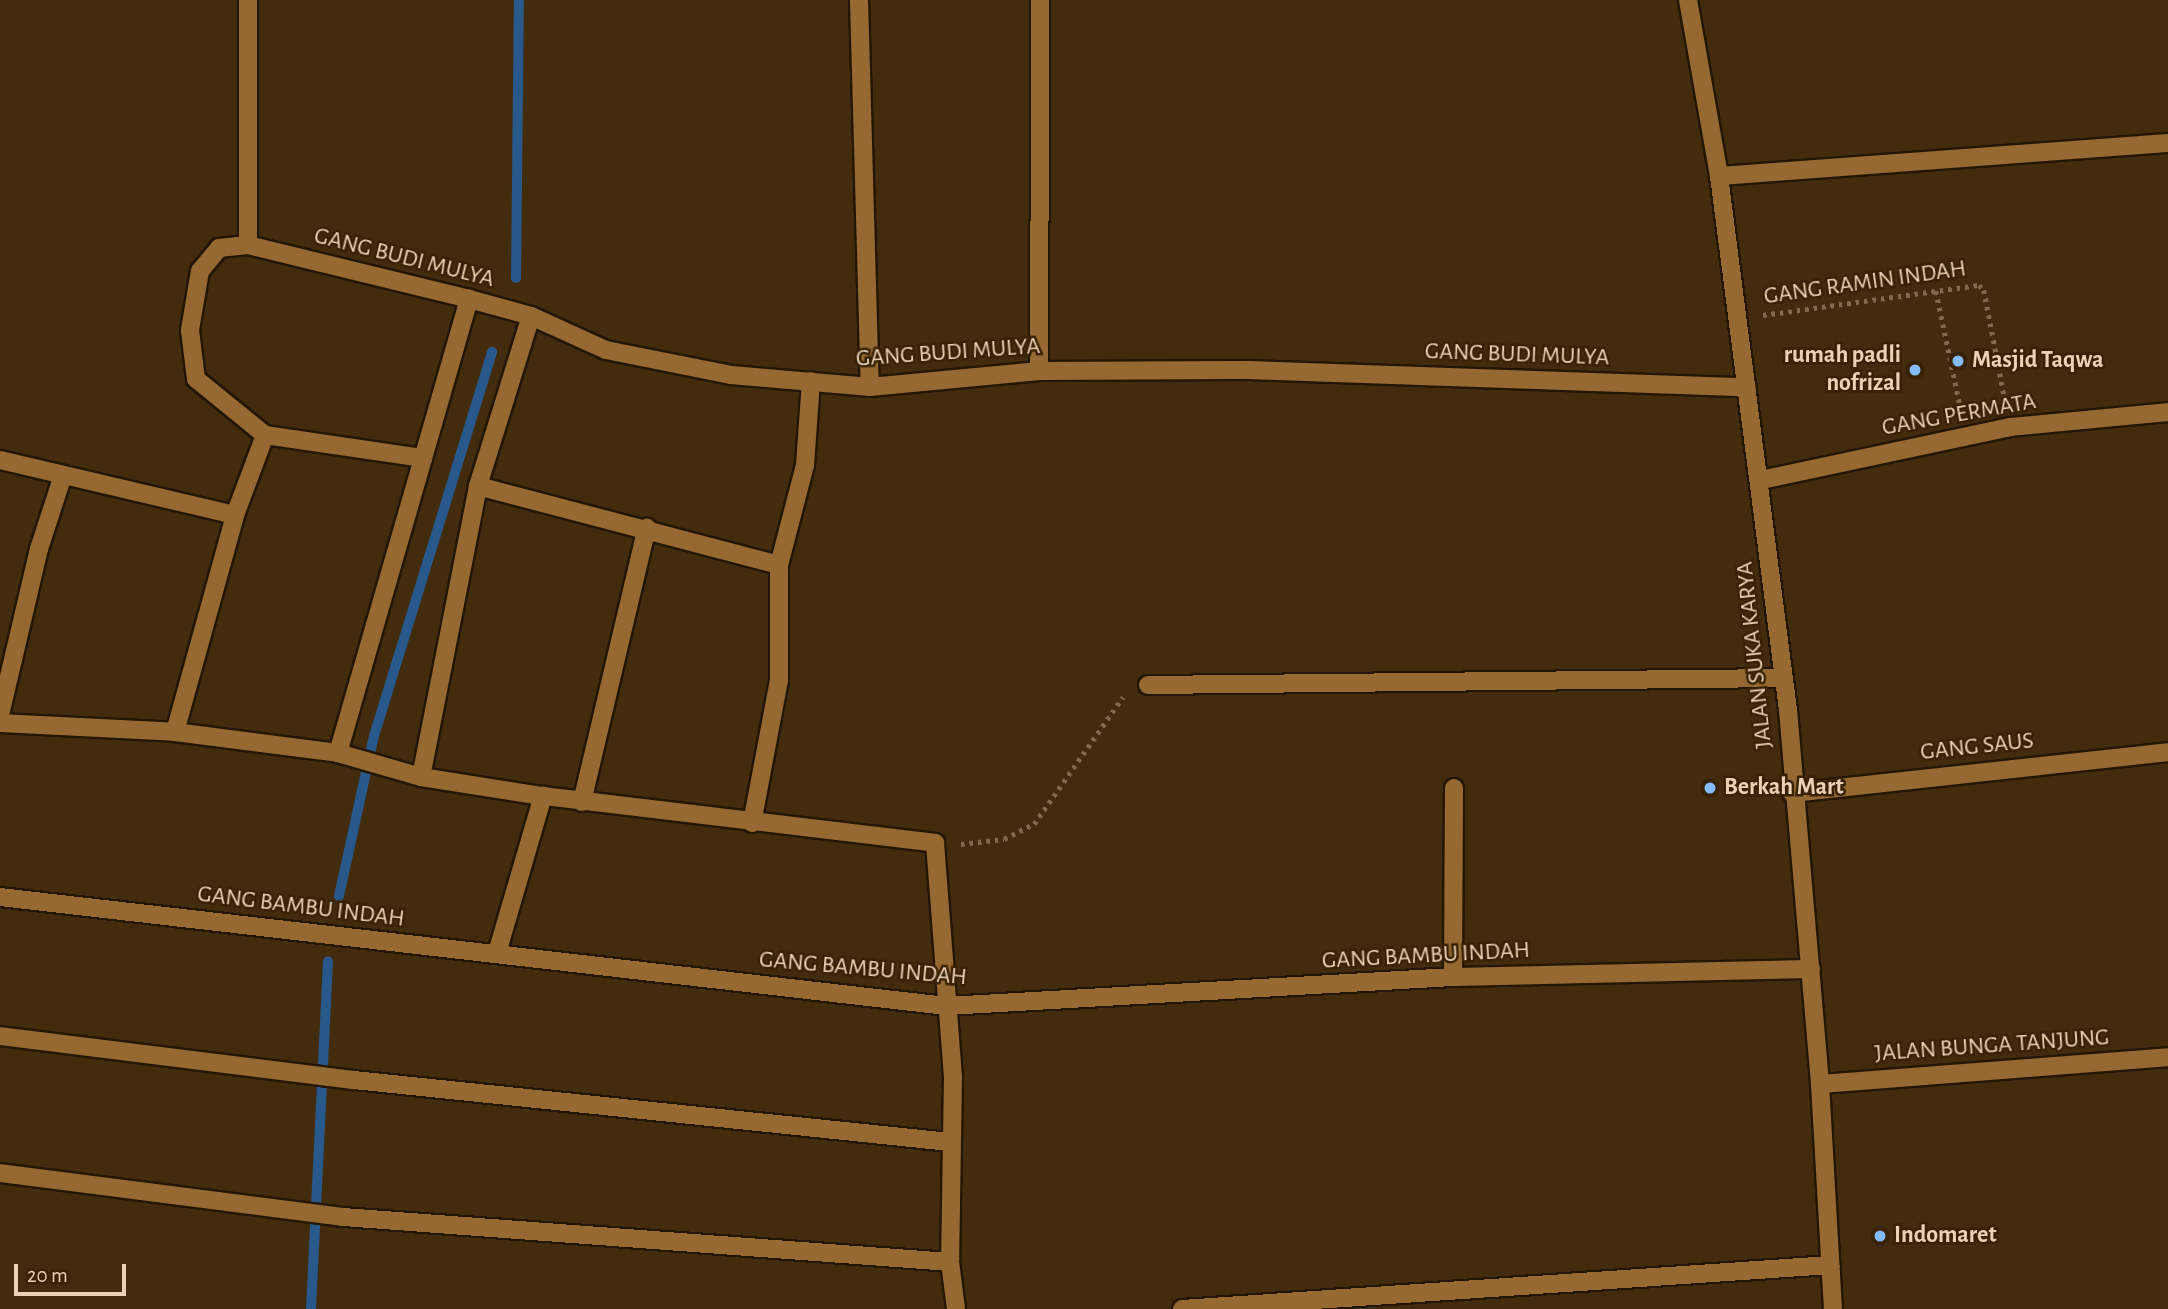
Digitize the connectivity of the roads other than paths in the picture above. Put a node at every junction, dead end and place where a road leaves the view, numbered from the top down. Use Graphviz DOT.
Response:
graph roads {
  1 [pos="248,0"];
  2 [pos="859,0"];
  3 [pos="1040,0"];
  4 [pos="1688,0"];
  5 [pos="2168,143"];
  6 [pos="1719,176"];
  7 [pos="248,245"];
  8 [pos="469,299"];
  9 [pos="531,316"];
  10 [pos="1039,371"];
  11 [pos="811,381"];
  12 [pos="870,387"];
  13 [pos="1747,387"];
  14 [pos="2168,412"];
  15 [pos="265,435"];
  16 [pos="423,458"];
  17 [pos="0,460"];
  18 [pos="63,475"];
  19 [pos="1761,480"];
  20 [pos="478,486"];
  21 [pos="235,515"];
  22 [pos="647,528"];
  23 [pos="779,565"];
  24 [pos="1783,678"];
  25 [pos="1148,685"];
  26 [pos="0,715"];
  27 [pos="0,723"];
  28 [pos="175,732"];
  29 [pos="2168,752"];
  30 [pos="338,753"];
  31 [pos="421,777"];
  32 [pos="1454,789"];
  33 [pos="1792,793"];
  34 [pos="543,796"];
  35 [pos="582,802"];
  36 [pos="752,823"];
  37 [pos="0,897"];
  38 [pos="497,953"];
  39 [pos="1811,969"];
  40 [pos="1452,977"];
  41 [pos="947,1006"];
  42 [pos="0,1036"];
  43 [pos="2168,1057"];
  44 [pos="1820,1084"];
  45 [pos="950,1142"];
  46 [pos="0,1173"];
  47 [pos="950,1262"];
  48 [pos="1831,1265"];
  49 [pos="956,1309"];
  50 [pos="1182,1309"];
  51 [pos="1833,1309"];
  1 -- 7 [label="street"];
  2 -- 12 [label="street"];
  3 -- 10 [label="street"];
  4 -- 6 [label="street, JALAN SUKA KARYA"];
  5 -- 6 [label="street"];
  6 -- 13 [label="street, JALAN SUKA KARYA"];
  7 -- 8 [label="street, GANG BUDI MULYA"];
  7 -- 15 [label="street"];
  8 -- 9 [label="street, GANG BUDI MULYA"];
  8 -- 16 [label="street"];
  9 -- 11 [label="street, GANG BUDI MULYA"];
  9 -- 20 [label="street"];
  10 -- 12 [label="street, GANG BUDI MULYA"];
  10 -- 13 [label="street, GANG BUDI MULYA"];
  11 -- 12 [label="street, GANG BUDI MULYA"];
  11 -- 23 [label="street"];
  13 -- 19 [label="street, JALAN SUKA KARYA"];
  14 -- 19 [label="street, GANG PERMATA"];
  15 -- 16 [label="street"];
  15 -- 21 [label="street"];
  16 -- 30 [label="street"];
  17 -- 18 [label="street"];
  18 -- 21 [label="street"];
  18 -- 26 [label="street"];
  19 -- 24 [label="street, JALAN SUKA KARYA"];
  20 -- 22 [label="street"];
  20 -- 31 [label="street"];
  21 -- 28 [label="street"];
  22 -- 23 [label="street"];
  22 -- 35 [label="street"];
  23 -- 36 [label="street"];
  24 -- 25 [label="street"];
  24 -- 33 [label="street, JALAN SUKA KARYA"];
  27 -- 28 [label="street"];
  28 -- 30 [label="street"];
  29 -- 33 [label="street, GANG SAUS"];
  30 -- 31 [label="street"];
  31 -- 34 [label="street"];
  32 -- 40 [label="street"];
  33 -- 39 [label="street, JALAN SUKA KARYA"];
  34 -- 35 [label="street"];
  34 -- 38 [label="street"];
  35 -- 36 [label="street"];
  36 -- 41 [label="street"];
  37 -- 38 [label="street, GANG BAMBU INDAH"];
  38 -- 41 [label="street, GANG BAMBU INDAH"];
  39 -- 40 [label="street, GANG BAMBU INDAH"];
  39 -- 44 [label="street, JALAN SUKA KARYA"];
  40 -- 41 [label="street, GANG BAMBU INDAH"];
  41 -- 45 [label="street"];
  42 -- 45 [label="street"];
  43 -- 44 [label="street, JALAN BUNGA TANJUNG"];
  44 -- 48 [label="street, JALAN SUKA KARYA"];
  45 -- 47 [label="street"];
  46 -- 47 [label="street"];
  47 -- 49 [label="street"];
  48 -- 50 [label="street"];
  48 -- 51 [label="street, JALAN SUKA KARYA"];
}
